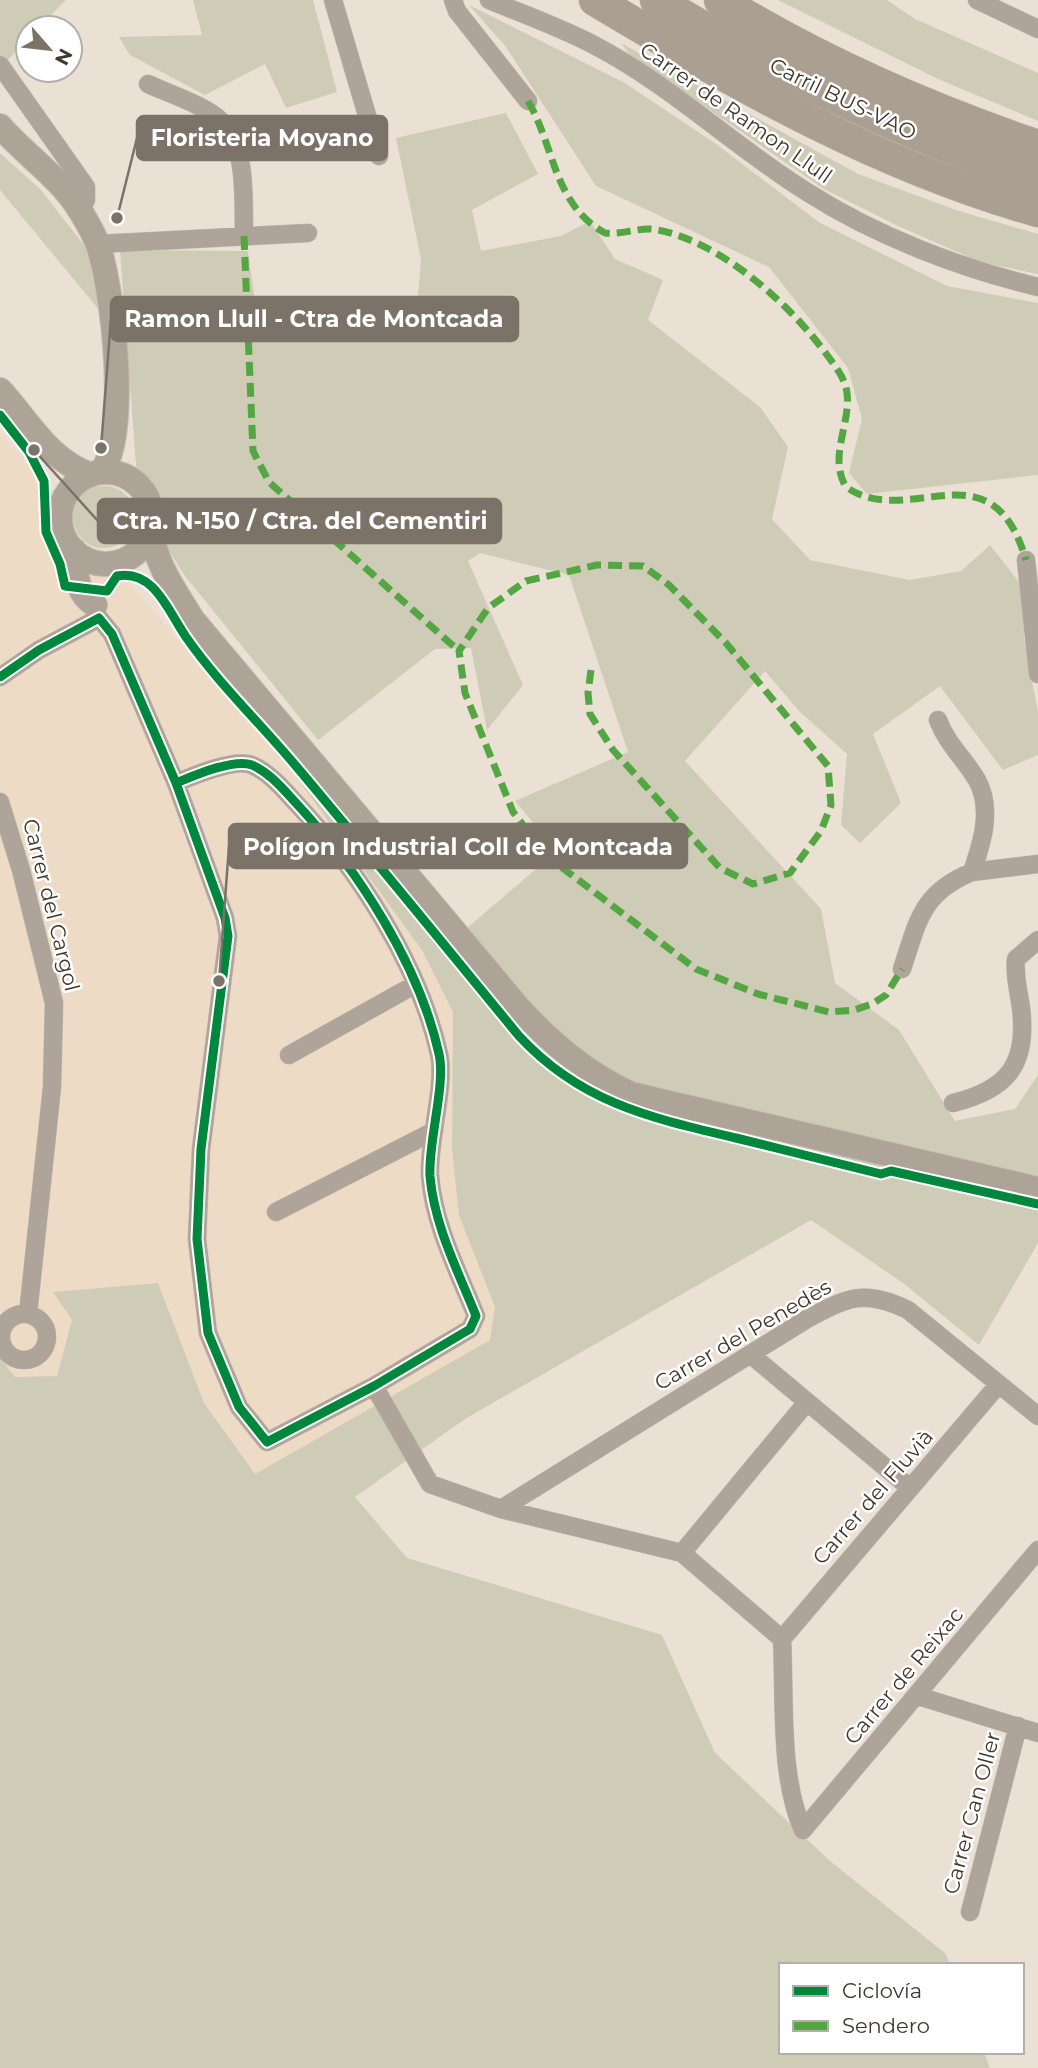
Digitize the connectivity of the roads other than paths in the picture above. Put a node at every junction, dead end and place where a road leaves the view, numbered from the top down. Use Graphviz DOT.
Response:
graph roads {
  1 [pos="333,0"];
  2 [pos="453,0"];
  3 [pos="489,0"];
  4 [pos="595,0"];
  5 [pos="656,0"];
  6 [pos="720,0"];
  7 [pos="977,0"];
  8 [pos="1038,30"];
  9 [pos="0,65"];
  10 [pos="148,84"];
  11 [pos="528,101"];
  12 [pos="0,126"];
  13 [pos="1038,146"];
  14 [pos="379,156"];
  15 [pos="1038,179"];
  16 [pos="80,211"];
  17 [pos="1038,211"];
  18 [pos="308,233"];
  19 [pos="244,236"];
  20 [pos="98,244"];
  21 [pos="1038,287"];
  22 [pos="116,378"];
  23 [pos="0,390"];
  24 [pos="41,441"];
  25 [pos="96,473"];
  26 [pos="128,478"];
  27 [pos="62,504"];
  28 [pos="151,528"];
  29 [pos="74,550"];
  30 [pos="1026,560"];
  31 [pos="118,561"];
  32 [pos="167,578"];
  33 [pos="97,612"];
  34 [pos="1038,674"];
  35 [pos="0,677"];
  36 [pos="938,720"];
  37 [pos="176,783"];
  38 [pos="0,802"];
  39 [pos="1038,864"];
  40 [pos="972,872"];
  41 [pos="1038,940"];
  42 [pos="902,969"];
  43 [pos="416,984"];
  44 [pos="289,1055"];
  45 [pos="953,1103"];
  46 [pos="434,1131"];
  47 [pos="1038,1189"];
  48 [pos="276,1212"];
  49 [pos="28,1314"];
  50 [pos="750,1354"];
  51 [pos="998,1385"];
  52 [pos="374,1386"];
  53 [pos="807,1402"];
  54 [pos="1038,1416"];
  55 [pos="910,1488"];
  56 [pos="501,1509"];
  57 [pos="1038,1550"];
  58 [pos="681,1553"];
  59 [pos="782,1639"];
  60 [pos="918,1696"];
  61 [pos="1018,1727"];
  62 [pos="1038,1733"];
  63 [pos="970,1912"];
  1 -- 14 [label="street"];
  2 -- 11 [label="street"];
  3 -- 21 [label="street, Carrer de Ramon Llull"];
  4 -- 17 [label="highway"];
  5 -- 15 [label="highway, Carril BUS-VAO"];
  6 -- 13 [label="highway"];
  7 -- 8 [label="street"];
  9 -- 16 [label="street"];
  10 -- 19 [label="street"];
  12 -- 16 [label="main road"];
  16 -- 20 [label="main road"];
  18 -- 19 [label="street"];
  19 -- 20 [label="street"];
  20 -- 22 [label="main road"];
  22 -- 25 [label="main road"];
  22 -- 26 [label="main road"];
  23 -- 24 [label="main road"];
  24 -- 25 [label="main road"];
  24 -- 27 [label="main road"];
  25 -- 26 [label="main road"];
  25 -- 27 [label="main road"];
  26 -- 28 [label="main road"];
  27 -- 29 [label="main road"];
  28 -- 31 [label="main road"];
  28 -- 32 [label="main road"];
  29 -- 31 [label="main road"];
  29 -- 33 [label="main road"];
  30 -- 34 [label="street"];
  31 -- 32 [label="main road"];
  31 -- 33 [label="main road"];
  32 -- 47 [label="main road"];
  33 -- 35 [label="street"];
  33 -- 37 [label="street"];
  36 -- 40 [label="street"];
  37 -- 43 [label="street"];
  37 -- 52 [label="street"];
  38 -- 49 [label="street, Carrer del Cargol"];
  39 -- 40 [label="street"];
  40 -- 42 [label="street"];
  41 -- 45 [label="street"];
  43 -- 44 [label="street"];
  43 -- 46 [label="street"];
  46 -- 48 [label="street"];
  46 -- 52 [label="street"];
  50 -- 51 [label="street, Carrer del Penedès"];
  50 -- 53 [label="street"];
  50 -- 56 [label="street, Carrer del Penedès"];
  51 -- 54 [label="street, Carrer del Penedès"];
  51 -- 55 [label="street, Carrer del Fluvià"];
  52 -- 56 [label="street"];
  53 -- 55 [label="street"];
  53 -- 58 [label="street"];
  55 -- 59 [label="street, Carrer del Fluvià"];
  56 -- 58 [label="street"];
  57 -- 60 [label="street, Carrer de Reixac"];
  58 -- 59 [label="street"];
  59 -- 60 [label="street, Carrer de Reixac"];
  60 -- 61 [label="street"];
  61 -- 62 [label="street"];
  61 -- 63 [label="street, Carrer Can Oller"];
}
